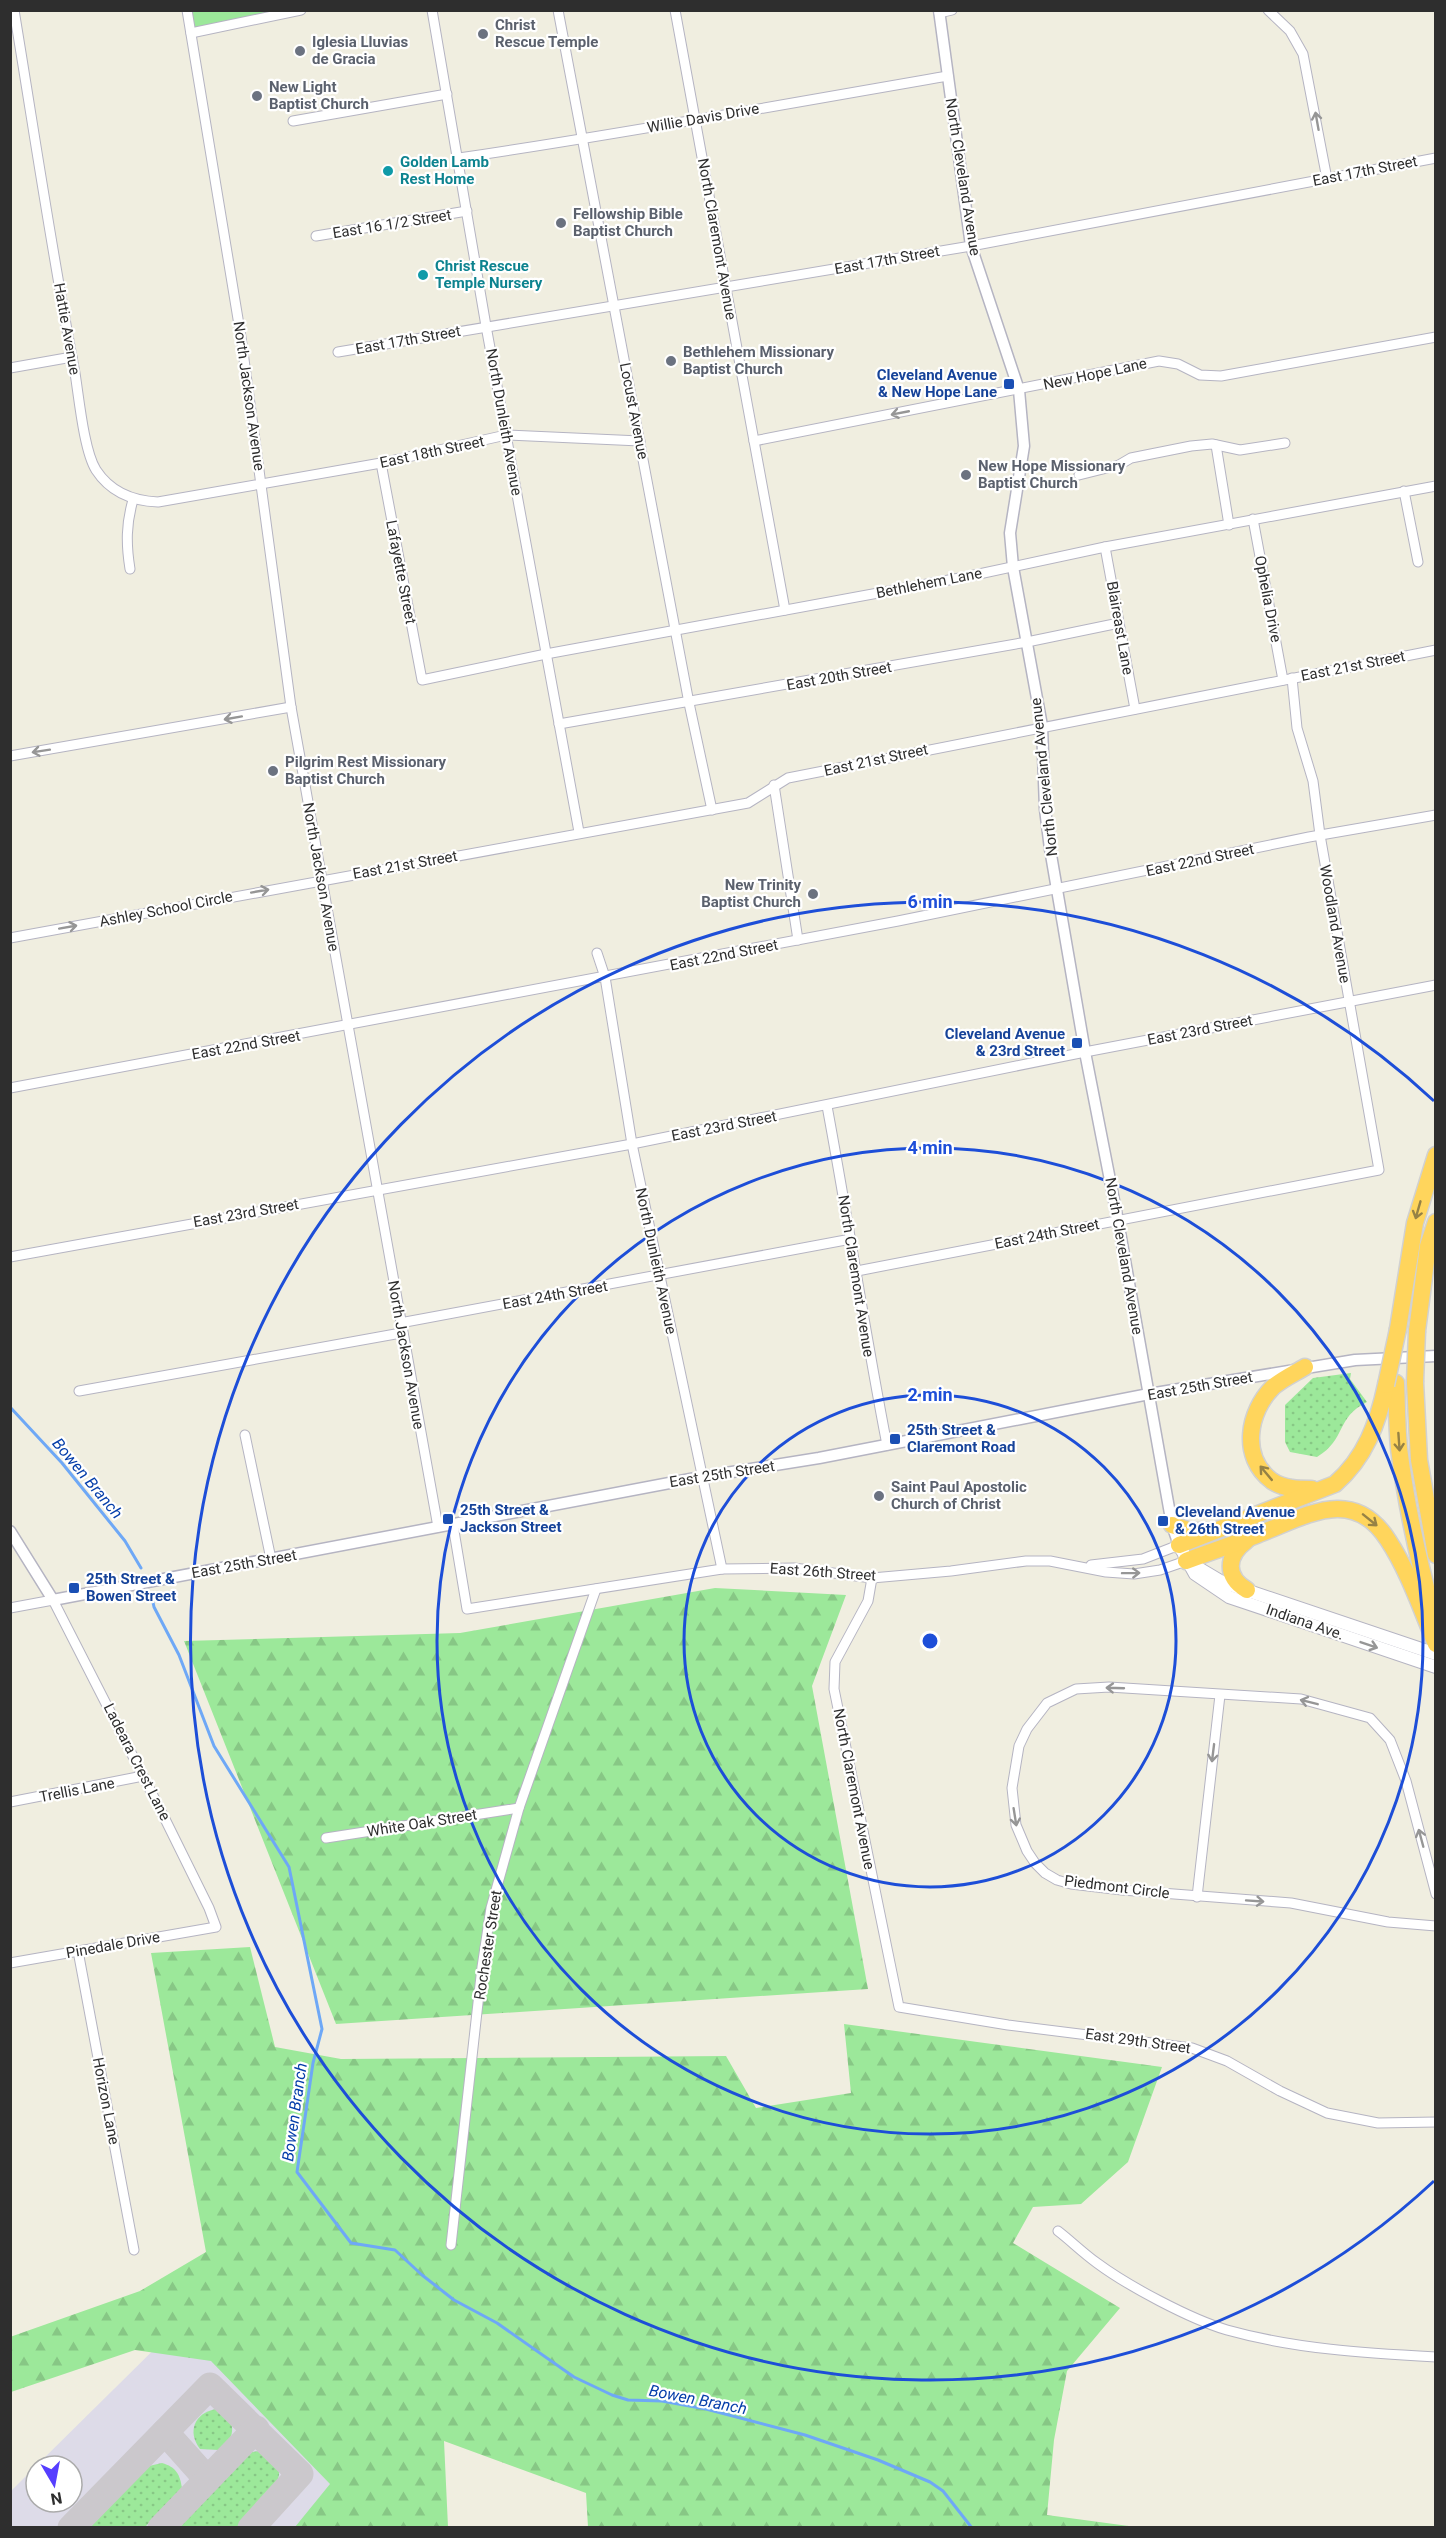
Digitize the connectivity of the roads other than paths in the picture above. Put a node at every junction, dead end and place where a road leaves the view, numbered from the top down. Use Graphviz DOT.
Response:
graph roads {
  1 [pos="187,10"];
  2 [pos="301,10"];
  3 [pos="432,10"];
  4 [pos="558,10"];
  5 [pos="675,10"];
  6 [pos="952,10"];
  7 [pos="1268,10"];
  8 [pos="13,11"];
  9 [pos="939,12"];
  10 [pos="191,33"];
  11 [pos="948,76"];
  12 [pos="447,94"];
  13 [pos="695,118"];
  14 [pos="293,121"];
  15 [pos="581,140"];
  16 [pos="459,158"];
  17 [pos="1436,158"];
  18 [pos="1327,178"];
  19 [pos="468,211"];
  20 [pos="316,236"];
  21 [pos="971,246"];
  22 [pos="726,287"];
  23 [pos="614,304"];
  24 [pos="486,326"];
  25 [pos="1436,338"];
  26 [pos="338,352"];
  27 [pos="72,357"];
  28 [pos="10,368"];
  29 [pos="1019,390"];
  30 [pos="506,435"];
  31 [pos="640,441"];
  32 [pos="754,441"];
  33 [pos="1285,443"];
  34 [pos="1216,445"];
  35 [pos="381,463"];
  36 [pos="1079,475"];
  37 [pos="261,483"];
  38 [pos="1436,486"];
  39 [pos="1404,491"];
  40 [pos="133,500"];
  41 [pos="1253,519"];
  42 [pos="1229,525"];
  43 [pos="1106,547"];
  44 [pos="1418,562"];
  45 [pos="1013,567"];
  46 [pos="130,569"];
  47 [pos="785,610"];
  48 [pos="1119,623"];
  49 [pos="675,630"];
  50 [pos="1027,642"];
  51 [pos="1436,650"];
  52 [pos="546,654"];
  53 [pos="1288,679"];
  54 [pos="422,680"];
  55 [pos="688,703"];
  56 [pos="291,707"];
  57 [pos="1135,709"];
  58 [pos="559,724"];
  59 [pos="1042,726"];
  60 [pos="10,756"];
  61 [pos="774,785"];
  62 [pos="712,810"];
  63 [pos="1436,815"];
  64 [pos="579,832"];
  65 [pos="1320,835"];
  66 [pos="322,880"];
  67 [pos="1057,889"];
  68 [pos="10,938"];
  69 [pos="798,940"];
  70 [pos="597,953"];
  71 [pos="605,977"];
  72 [pos="1436,984"];
  73 [pos="1349,1001"];
  74 [pos="348,1026"];
  75 [pos="1085,1052"];
  76 [pos="10,1088"];
  77 [pos="827,1106"];
  78 [pos="632,1144"];
  79 [pos="1436,1155"];
  80 [pos="1379,1170"];
  81 [pos="377,1190"];
  82 [pos="1118,1221"];
  83 [pos="1436,1222"];
  84 [pos="851,1239"];
  85 [pos="10,1257"];
  86 [pos="857,1271"];
  87 [pos="660,1275"];
  88 [pos="400,1323"];
  89 [pos="401,1333"];
  90 [pos="1436,1356"];
  91 [pos="1305,1367"];
  92 [pos="1391,1384"];
  93 [pos="79,1391"];
  94 [pos="1149,1394"];
  95 [pos="246,1435"];
  96 [pos="887,1445"];
  97 [pos="701,1477"];
  98 [pos="1319,1489"];
  99 [pos="453,1525"];
  100 [pos="1172,1525"];
  101 [pos="438,1527"];
  102 [pos="1223,1528"];
  103 [pos="10,1531"];
  104 [pos="1249,1538"];
  105 [pos="1182,1553"];
  106 [pos="1436,1555"];
  107 [pos="271,1559"];
  108 [pos="1074,1565"];
  109 [pos="722,1569"];
  110 [pos="872,1578"];
  111 [pos="596,1589"];
  112 [pos="1247,1590"];
  113 [pos="53,1600"];
  114 [pos="10,1608"];
  115 [pos="1432,1621"];
  116 [pos="1436,1644"];
  117 [pos="1436,1654"];
  118 [pos="1436,1667"];
  119 [pos="1220,1695"];
  120 [pos="143,1776"];
  121 [pos="10,1802"];
  122 [pos="519,1808"];
  123 [pos="326,1838"];
  124 [pos="1436,1894"];
  125 [pos="1197,1897"];
  126 [pos="1436,1926"];
  127 [pos="216,1927"];
  128 [pos="78,1951"];
  129 [pos="10,1963"];
  130 [pos="899,2007"];
  131 [pos="1436,2122"];
  132 [pos="1058,2231"];
  133 [pos="451,2245"];
  134 [pos="134,2250"];
  135 [pos="1436,2357"];
  1 -- 10 [label="street, North Jackson Avenue"];
  2 -- 10 [label="street"];
  3 -- 12 [label="street, North Dunleith Avenue"];
  4 -- 15 [label="street, Locust Avenue"];
  5 -- 13 [label="street, North Claremont Avenue"];
  6 -- 9 [label="street"];
  18 -- 7 [label="street, one-way"];
  8 -- 27 [label="street, Hattie Avenue"];
  9 -- 11 [label="street, North Cleveland Avenue"];
  10 -- 37 [label="street, North Jackson Avenue"];
  11 -- 13 [label="street, Willie Davis Drive"];
  11 -- 21 [label="street, North Cleveland Avenue"];
  12 -- 14 [label="street"];
  12 -- 16 [label="street, North Dunleith Avenue"];
  13 -- 15 [label="street, Willie Davis Drive"];
  13 -- 22 [label="street, North Claremont Avenue"];
  15 -- 16 [label="street, Willie Davis Drive"];
  15 -- 23 [label="street, Locust Avenue"];
  16 -- 19 [label="street, North Dunleith Avenue"];
  17 -- 18 [label="street, East 17th Street"];
  18 -- 21 [label="street, East 17th Street"];
  19 -- 20 [label="street, East 16 1/2 Street"];
  19 -- 24 [label="street, North Dunleith Avenue"];
  21 -- 22 [label="street, East 17th Street"];
  21 -- 29 [label="street, North Cleveland Avenue"];
  22 -- 23 [label="street, East 17th Street"];
  22 -- 32 [label="street, North Claremont Avenue"];
  23 -- 24 [label="street, East 17th Street"];
  23 -- 31 [label="street, Locust Avenue"];
  24 -- 26 [label="street, East 17th Street"];
  24 -- 30 [label="street, North Dunleith Avenue"];
  25 -- 29 [label="street, New Hope Lane"];
  27 -- 28 [label="street"];
  27 -- 40 [label="street, Hattie Avenue"];
  29 -- 32 [label="street, New Hope Lane, one-way"];
  29 -- 45 [label="street, North Cleveland Avenue"];
  30 -- 31 [label="street, East 18th Street"];
  30 -- 35 [label="street, East 18th Street"];
  30 -- 52 [label="street, North Dunleith Avenue"];
  31 -- 49 [label="street, Locust Avenue"];
  32 -- 47 [label="street, North Claremont Avenue"];
  33 -- 34 [label="street"];
  34 -- 36 [label="street"];
  34 -- 42 [label="street"];
  35 -- 37 [label="street, East 18th Street"];
  35 -- 54 [label="street, Lafayette Street"];
  37 -- 40 [label="street"];
  37 -- 56 [label="street, North Jackson Avenue"];
  38 -- 39 [label="street, Bethlehem Lane"];
  39 -- 41 [label="street, Bethlehem Lane"];
  39 -- 44 [label="street"];
  40 -- 46 [label="street"];
  41 -- 42 [label="street, Bethlehem Lane"];
  41 -- 53 [label="street, Ophelia Drive"];
  42 -- 43 [label="street, Bethlehem Lane"];
  43 -- 45 [label="street, Bethlehem Lane"];
  43 -- 48 [label="street, Blaireast Lane"];
  45 -- 47 [label="street, Bethlehem Lane"];
  45 -- 50 [label="street, North Cleveland Avenue"];
  47 -- 49 [label="street, Bethlehem Lane"];
  48 -- 50 [label="street, East 20th Street"];
  48 -- 57 [label="street, Blaireast Lane"];
  49 -- 52 [label="street, Bethlehem Lane"];
  49 -- 55 [label="street, Locust Avenue"];
  50 -- 55 [label="street, East 20th Street"];
  50 -- 59 [label="street, North Cleveland Avenue"];
  51 -- 53 [label="street, East 21st Street"];
  52 -- 54 [label="street, Bethlehem Lane"];
  52 -- 58 [label="street, North Dunleith Avenue"];
  53 -- 57 [label="street, East 21st Street"];
  53 -- 65 [label="street, Woodland Avenue"];
  55 -- 58 [label="street, East 20th Street"];
  55 -- 62 [label="street, Locust Avenue"];
  56 -- 60 [label="street, one-way"];
  56 -- 66 [label="street, North Jackson Avenue"];
  57 -- 59 [label="street, East 21st Street"];
  58 -- 64 [label="street, North Dunleith Avenue"];
  59 -- 61 [label="street, East 21st Street"];
  59 -- 67 [label="street, North Cleveland Avenue"];
  61 -- 62 [label="street, East 21st Street"];
  61 -- 69 [label="street"];
  62 -- 64 [label="street, East 21st Street"];
  63 -- 65 [label="street, East 22nd Street"];
  64 -- 66 [label="street, East 21st Street"];
  65 -- 67 [label="street, East 22nd Street"];
  65 -- 73 [label="street, Woodland Avenue"];
  68 -- 66 [label="street, Ashley School Circle, one-way"];
  66 -- 74 [label="street, North Jackson Avenue"];
  67 -- 69 [label="street, East 22nd Street"];
  67 -- 75 [label="street, North Cleveland Avenue"];
  69 -- 71 [label="street, East 22nd Street"];
  70 -- 71 [label="street, North Dunleith Avenue"];
  71 -- 74 [label="street, East 22nd Street"];
  71 -- 78 [label="street, North Dunleith Avenue"];
  72 -- 73 [label="street, East 23rd Street"];
  73 -- 75 [label="street, East 23rd Street"];
  73 -- 80 [label="street, Woodland Avenue"];
  74 -- 76 [label="street, East 22nd Street"];
  74 -- 81 [label="street, North Jackson Avenue"];
  75 -- 77 [label="street, East 23rd Street"];
  75 -- 82 [label="street, North Cleveland Avenue"];
  77 -- 78 [label="street, East 23rd Street"];
  77 -- 84 [label="street, North Claremont Avenue"];
  78 -- 81 [label="street, East 23rd Street"];
  78 -- 87 [label="street, North Dunleith Avenue"];
  79 -- 92 [label="highway, one-way, bridge"];
  80 -- 82 [label="street, East 24th Street"];
  81 -- 85 [label="street, East 23rd Street"];
  81 -- 88 [label="street, North Jackson Avenue"];
  82 -- 86 [label="street, East 24th Street"];
  82 -- 94 [label="street, North Cleveland Avenue"];
  83 -- 106 [label="highway, bridge"];
  84 -- 86 [label="street, North Claremont Avenue"];
  84 -- 87 [label="street, East 24th Street"];
  86 -- 96 [label="street, North Claremont Avenue"];
  87 -- 88 [label="street, East 24th Street"];
  87 -- 97 [label="street, North Dunleith Avenue"];
  88 -- 89 [label="street, North Jackson Avenue"];
  89 -- 93 [label="street"];
  89 -- 101 [label="street, North Jackson Avenue"];
  90 -- 91 [label="street, East 25th Street"];
  91 -- 94 [label="street, East 25th Street"];
  98 -- 91 [label="highway, one-way"];
  92 -- 98 [label="highway"];
  92 -- 115 [label="highway, one-way"];
  94 -- 96 [label="street, East 25th Street"];
  94 -- 100 [label="street, North Cleveland Avenue"];
  95 -- 107 [label="street"];
  96 -- 97 [label="street, East 25th Street"];
  97 -- 99 [label="street, East 25th Street"];
  97 -- 109 [label="street, North Dunleith Avenue"];
  98 -- 102 [label="highway"];
  99 -- 101 [label="street, East 25th Street"];
  99 -- 111 [label="street, East 26th Street"];
  100 -- 102 [label="highway"];
  100 -- 105 [label="street, North Cleveland Avenue"];
  101 -- 107 [label="street, East 25th Street"];
  102 -- 105 [label="highway"];
  103 -- 113 [label="street"];
  104 -- 105 [label="highway"];
  104 -- 112 [label="highway"];
  104 -- 115 [label="highway, one-way"];
  105 -- 108 [label="street"];
  108 -- 105 [label="street, one-way"];
  105 -- 112 [label="main road, Indiana Ave."];
  105 -- 118 [label="main road, Indiana Ave., one-way"];
  107 -- 113 [label="street, East 25th Street"];
  108 -- 110 [label="street, East 26th Street"];
  109 -- 110 [label="street, East 26th Street"];
  109 -- 111 [label="street, East 26th Street"];
  110 -- 130 [label="street, North Claremont Avenue"];
  111 -- 122 [label="street, Rochester Street"];
  112 -- 117 [label="main road, Indiana Ave."];
  113 -- 114 [label="street, East 25th Street"];
  113 -- 120 [label="street, Ladeara Crest Lane"];
  115 -- 116 [label="highway"];
  124 -- 119 [label="street, Piedmont Circle, one-way"];
  119 -- 125 [label="street, one-way"];
  119 -- 125 [label="street, Piedmont Circle, one-way"];
  120 -- 121 [label="street, Trellis Lane"];
  120 -- 127 [label="street, Ladeara Crest Lane"];
  122 -- 123 [label="street, White Oak Street"];
  122 -- 133 [label="street, Rochester Street"];
  125 -- 126 [label="street, Piedmont Circle, one-way"];
  127 -- 128 [label="street, Pinedale Drive"];
  128 -- 129 [label="street, Pinedale Drive"];
  128 -- 134 [label="street, Horizon Lane"];
  130 -- 131 [label="street, East 29th Street"];
  132 -- 135 [label="street"];
}
